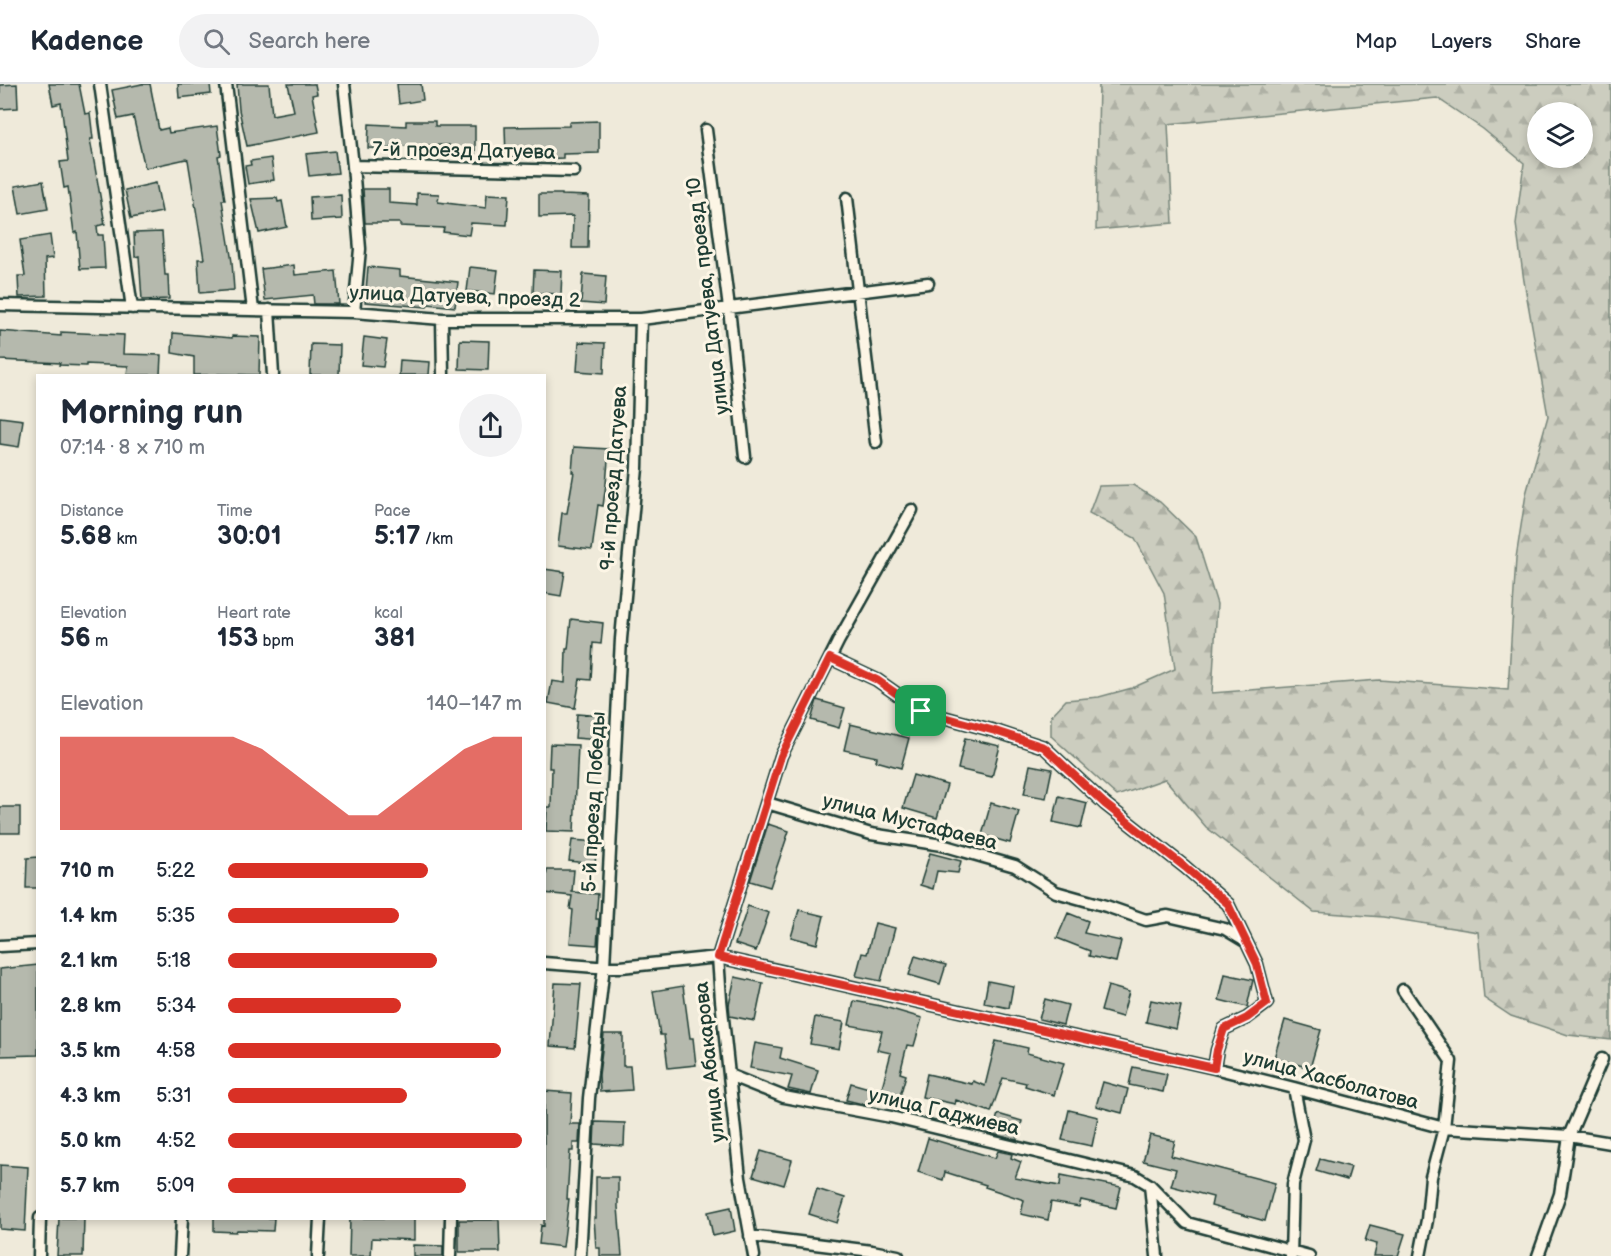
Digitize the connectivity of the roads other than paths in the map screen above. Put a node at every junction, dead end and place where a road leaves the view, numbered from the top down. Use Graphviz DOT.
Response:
graph roads {
  1 [pos="99,84"];
  2 [pos="226,84"];
  3 [pos="344,84"];
  4 [pos="706,130"];
  5 [pos="353,166"];
  6 [pos="574,171"];
  7 [pos="847,198"];
  8 [pos="928,283"];
  9 [pos="858,292"];
  10 [pos="0,305"];
  11 [pos="132,308"];
  12 [pos="729,308"];
  13 [pos="253,310"];
  14 [pos="269,310"];
  15 [pos="354,312"];
  16 [pos="442,319"];
  17 [pos="641,319"];
  18 [pos="273,374"];
  19 [pos="443,374"];
  20 [pos="876,442"];
  21 [pos="745,457"];
  22 [pos="912,510"];
  23 [pos="621,639"];
  24 [pos="830,658"];
  25 [pos="767,803"];
  26 [pos="1245,941"];
  27 [pos="36,944"];
  28 [pos="0,946"];
  29 [pos="718,957"];
  30 [pos="546,963"];
  31 [pos="604,966"];
  32 [pos="1403,990"];
  33 [pos="1602,1059"];
  34 [pos="1214,1068"];
  35 [pos="729,1075"];
  36 [pos="1294,1088"];
  37 [pos="1444,1128"];
  38 [pos="1569,1136"];
  39 [pos="1611,1143"];
  40 [pos="1150,1185"];
  41 [pos="40,1220"];
  42 [pos="182,1220"];
  43 [pos="320,1220"];
  44 [pos="451,1220"];
  45 [pos="750,1236"];
  46 [pos="1291,1254"];
  47 [pos="39,1256"];
  48 [pos="180,1256"];
  49 [pos="318,1256"];
  50 [pos="450,1256"];
  51 [pos="580,1256"];
  52 [pos="754,1256"];
  53 [pos="898,1256"];
  54 [pos="1157,1256"];
  55 [pos="1309,1256"];
  56 [pos="1420,1256"];
  57 [pos="1538,1256"];
  1 -- 11 [label="street"];
  2 -- 13 [label="street"];
  3 -- 5 [label="street"];
  4 -- 12 [label="street, улица Датуева, проезд 10"];
  5 -- 6 [label="street, 7-й проезд Датуева"];
  5 -- 15 [label="street"];
  7 -- 9 [label="street"];
  8 -- 9 [label="street, улица Датуева, проезд 2"];
  9 -- 12 [label="street, улица Датуева, проезд 2"];
  9 -- 20 [label="street"];
  10 -- 11 [label="street, улица Датуева, проезд 2"];
  11 -- 13 [label="street, улица Датуева, проезд 2"];
  12 -- 17 [label="street, улица Датуева, проезд 2"];
  12 -- 21 [label="street, улица Датуева, проезд 10"];
  13 -- 14 [label="street, улица Датуева, проезд 2"];
  14 -- 15 [label="street, улица Датуева, проезд 2"];
  14 -- 18 [label="street"];
  15 -- 16 [label="street, улица Датуева, проезд 2"];
  16 -- 17 [label="street, улица Датуева, проезд 2"];
  16 -- 19 [label="street"];
  17 -- 23 [label="street, 9-й проезд Датуева"];
  22 -- 24 [label="street, улица Абакарова"];
  23 -- 31 [label="street, 5-й проезд Победы"];
  24 -- 25 [label="street, улица Абакарова"];
  24 -- 26 [label="street"];
  25 -- 26 [label="street, улица Мустафаева"];
  25 -- 29 [label="street, улица Абакарова"];
  26 -- 34 [label="street"];
  27 -- 28 [label="street"];
  29 -- 31 [label="street, улица Хасболатова"];
  29 -- 34 [label="street, улица Хасболатова"];
  29 -- 35 [label="street, улица Абакарова"];
  30 -- 31 [label="street, улица Хасболатова"];
  31 -- 51 [label="street, 5-й проезд Победы"];
  32 -- 37 [label="street"];
  33 -- 38 [label="street"];
  34 -- 36 [label="street, улица Хасболатова"];
  35 -- 40 [label="street, улица Гаджиева"];
  35 -- 45 [label="street, улица Абакарова"];
  36 -- 37 [label="street, улица Хасболатова"];
  36 -- 46 [label="street"];
  37 -- 38 [label="street, улица Хасболатова"];
  37 -- 56 [label="street"];
  38 -- 39 [label="street, улица Хасболатова"];
  38 -- 57 [label="street"];
  40 -- 46 [label="street"];
  40 -- 54 [label="street"];
  41 -- 47 [label="street"];
  42 -- 48 [label="street"];
  43 -- 49 [label="street"];
  44 -- 50 [label="street"];
  45 -- 52 [label="street, улица Абакарова"];
  45 -- 53 [label="street"];
  46 -- 55 [label="street"];
}
